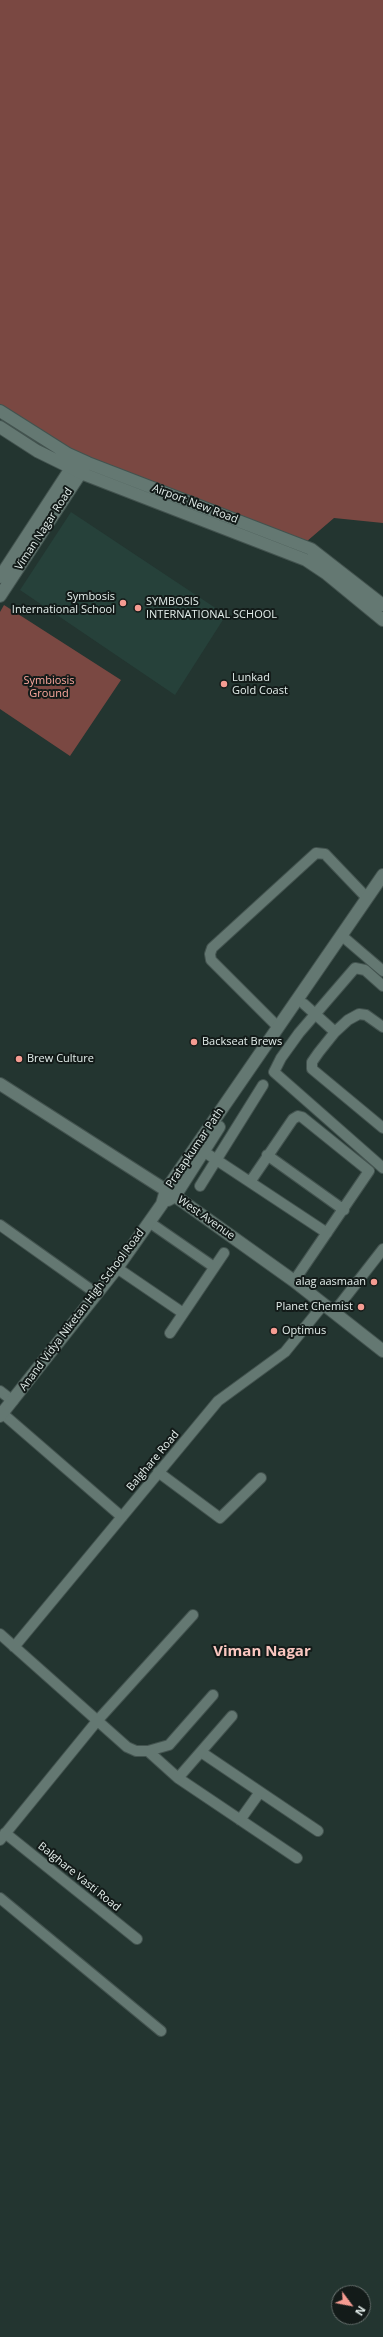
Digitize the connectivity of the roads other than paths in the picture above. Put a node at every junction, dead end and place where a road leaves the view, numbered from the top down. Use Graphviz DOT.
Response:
graph roads {
  1 [pos="0,412"];
  2 [pos="0,427"];
  3 [pos="79,465"];
  4 [pos="0,577"];
  5 [pos="0,596"];
  6 [pos="383,605"];
  7 [pos="383,620"];
  8 [pos="383,875"];
  9 [pos="383,889"];
  10 [pos="367,898"];
  11 [pos="344,938"];
  12 [pos="383,972"];
  13 [pos="383,986"];
  14 [pos="304,1004"];
  15 [pos="315,1014"];
  16 [pos="278,1027"];
  17 [pos="383,1028"];
  18 [pos="334,1032"];
  19 [pos="258,1064"];
  20 [pos="0,1084"];
  21 [pos="263,1085"];
  22 [pos="383,1128"];
  23 [pos="203,1151"];
  24 [pos="267,1155"];
  25 [pos="216,1160"];
  26 [pos="383,1168"];
  27 [pos="250,1182"];
  28 [pos="200,1186"];
  29 [pos="170,1193"];
  30 [pos="162,1204"];
  31 [pos="344,1210"];
  32 [pos="149,1222"];
  33 [pos="0,1225"];
  34 [pos="327,1233"];
  35 [pos="383,1249"];
  36 [pos="224,1253"];
  37 [pos="214,1267"];
  38 [pos="117,1268"];
  39 [pos="294,1281"];
  40 [pos="97,1294"];
  41 [pos="324,1305"];
  42 [pos="334,1312"];
  43 [pos="183,1313"];
  44 [pos="170,1333"];
  45 [pos="383,1351"];
  46 [pos="0,1391"];
  47 [pos="13,1401"];
  48 [pos="1,1414"];
  49 [pos="158,1472"];
  50 [pos="260,1478"];
  51 [pos="122,1517"];
  52 [pos="193,1615"];
  53 [pos="0,1634"];
  54 [pos="14,1646"];
  55 [pos="213,1695"];
  56 [pos="232,1716"];
  57 [pos="97,1721"];
  58 [pos="148,1751"];
  59 [pos="201,1752"];
  60 [pos="178,1778"];
  61 [pos="260,1792"];
  62 [pos="240,1820"];
  63 [pos="318,1831"];
  64 [pos="3,1836"];
  65 [pos="297,1858"];
  66 [pos="0,1898"];
  67 [pos="136,1939"];
  68 [pos="161,2030"];
  1 -- 3 [label="street, Airport New Road"];
  2 -- 3 [label="street, Airport New Road"];
  3 -- 4 [label="street, Viman Nagar Road"];
  3 -- 5 [label="street, Viman Nagar Road"];
  3 -- 6 [label="street, Airport New Road"];
  3 -- 7 [label="street, Airport New Road"];
  8 -- 10 [label="street, Pratapkumar Path"];
  9 -- 11 [label="street, Pratapkumar Path"];
  10 -- 11 [label="street, Pratapkumar Path"];
  10 -- 16 [label="street"];
  11 -- 12 [label="street"];
  11 -- 14 [label="street, Pratapkumar Path"];
  11 -- 16 [label="street, Pratapkumar Path"];
  13 -- 15 [label="street"];
  14 -- 15 [label="street"];
  14 -- 19 [label="street, Pratapkumar Path"];
  15 -- 18 [label="street"];
  15 -- 26 [label="street"];
  16 -- 19 [label="street, Pratapkumar Path"];
  17 -- 18 [label="street"];
  18 -- 22 [label="street"];
  19 -- 23 [label="street, Pratapkumar Path"];
  19 -- 29 [label="street, Pratapkumar Path"];
  20 -- 29 [label="street, West Avenue"];
  21 -- 25 [label="street"];
  23 -- 25 [label="street"];
  23 -- 29 [label="street, Pratapkumar Path"];
  24 -- 27 [label="street"];
  24 -- 31 [label="street"];
  24 -- 31 [label="street"];
  25 -- 27 [label="street"];
  25 -- 28 [label="street"];
  27 -- 34 [label="street"];
  29 -- 30 [label="street, Pratapkumar Path"];
  29 -- 39 [label="street, West Avenue"];
  30 -- 32 [label="street, Anand Vidya Niketan High School Road"];
  31 -- 34 [label="street"];
  32 -- 37 [label="street"];
  32 -- 38 [label="street, Anand Vidya Niketan High School Road"];
  33 -- 40 [label="street"];
  34 -- 39 [label="street"];
  35 -- 42 [label="street"];
  36 -- 37 [label="street"];
  37 -- 43 [label="street"];
  38 -- 40 [label="street, Anand Vidya Niketan High School Road"];
  38 -- 43 [label="street"];
  39 -- 41 [label="street, West Avenue"];
  40 -- 47 [label="street, Anand Vidya Niketan High School Road"];
  41 -- 42 [label="street, West Avenue"];
  41 -- 49 [label="street, Balghare Road"];
  42 -- 45 [label="street, West Avenue"];
  43 -- 44 [label="street"];
  46 -- 47 [label="street"];
  47 -- 48 [label="street, Anand Vidya Niketan High School Road"];
  48 -- 51 [label="street"];
  49 -- 50 [label="street"];
  49 -- 51 [label="street, Balghare Road"];
  51 -- 54 [label="street, Balghare Road"];
  52 -- 57 [label="street"];
  53 -- 54 [label="street"];
  54 -- 57 [label="street"];
  55 -- 58 [label="street"];
  56 -- 59 [label="street"];
  57 -- 58 [label="street"];
  57 -- 64 [label="street"];
  58 -- 60 [label="street"];
  59 -- 60 [label="street"];
  59 -- 61 [label="street"];
  60 -- 62 [label="street"];
  61 -- 62 [label="street"];
  61 -- 63 [label="street"];
  62 -- 65 [label="street"];
  64 -- 67 [label="street, Balghare Vasti Road"];
  66 -- 68 [label="street"];
}
